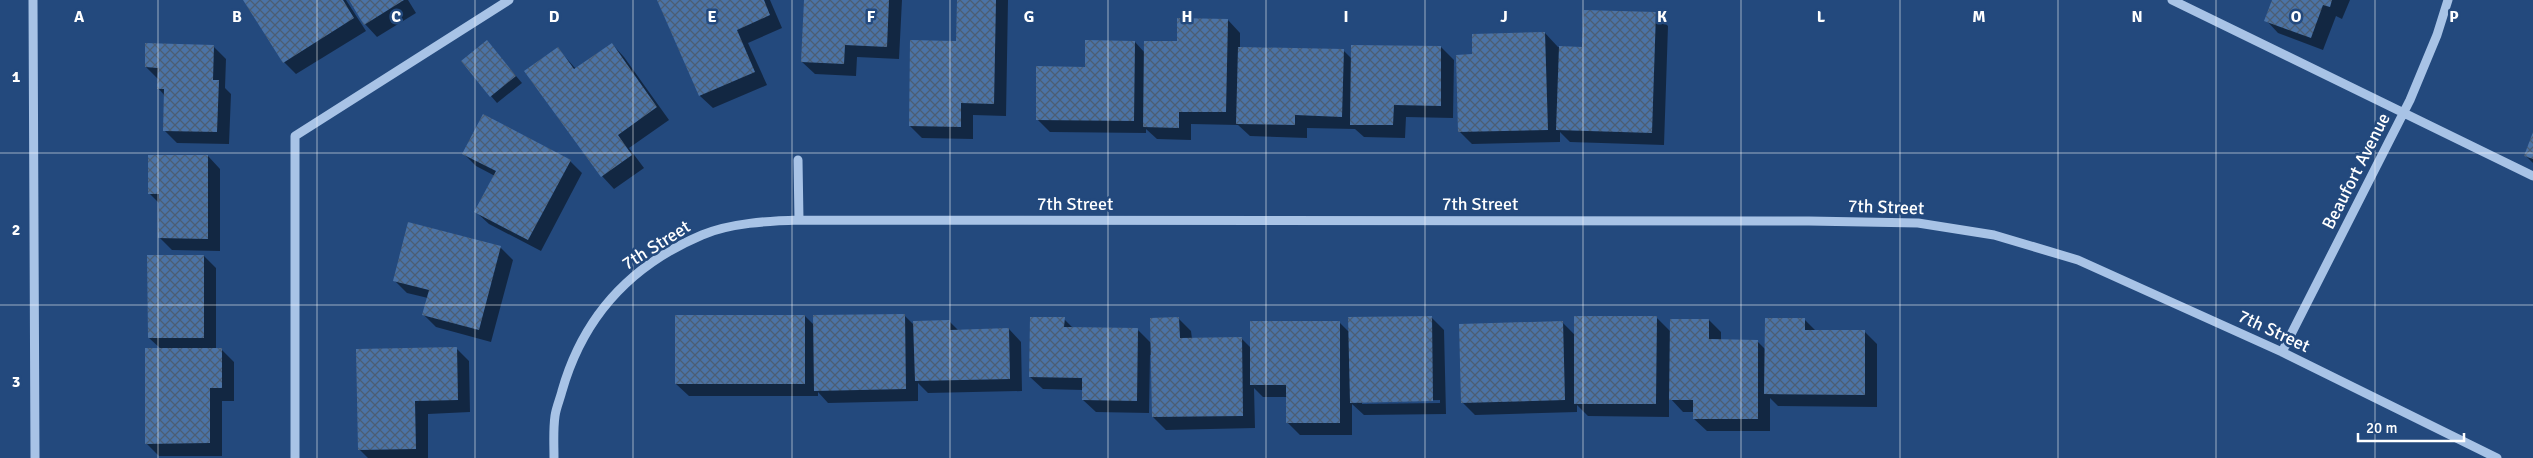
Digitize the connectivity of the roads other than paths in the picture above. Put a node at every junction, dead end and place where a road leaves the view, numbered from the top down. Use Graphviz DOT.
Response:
graph roads {
  1 [pos="33,0"];
  2 [pos="509,0"];
  3 [pos="2172,0"];
  4 [pos="2448,0"];
  5 [pos="2404,112"];
  6 [pos="798,160"];
  7 [pos="2533,176"];
  8 [pos="799,220"];
  9 [pos="2282,352"];
  10 [pos="35,458"];
  11 [pos="294,458"];
  12 [pos="554,458"];
  13 [pos="2497,458"];
  1 -- 10 [label="street"];
  2 -- 11 [label="street"];
  3 -- 5 [label="street"];
  4 -- 5 [label="street, Beaufort Avenue"];
  5 -- 7 [label="street"];
  5 -- 9 [label="street, Beaufort Avenue"];
  6 -- 8 [label="street"];
  8 -- 9 [label="street, 7th Street"];
  8 -- 12 [label="street, 7th Street"];
  9 -- 13 [label="street, 7th Street"];
}
